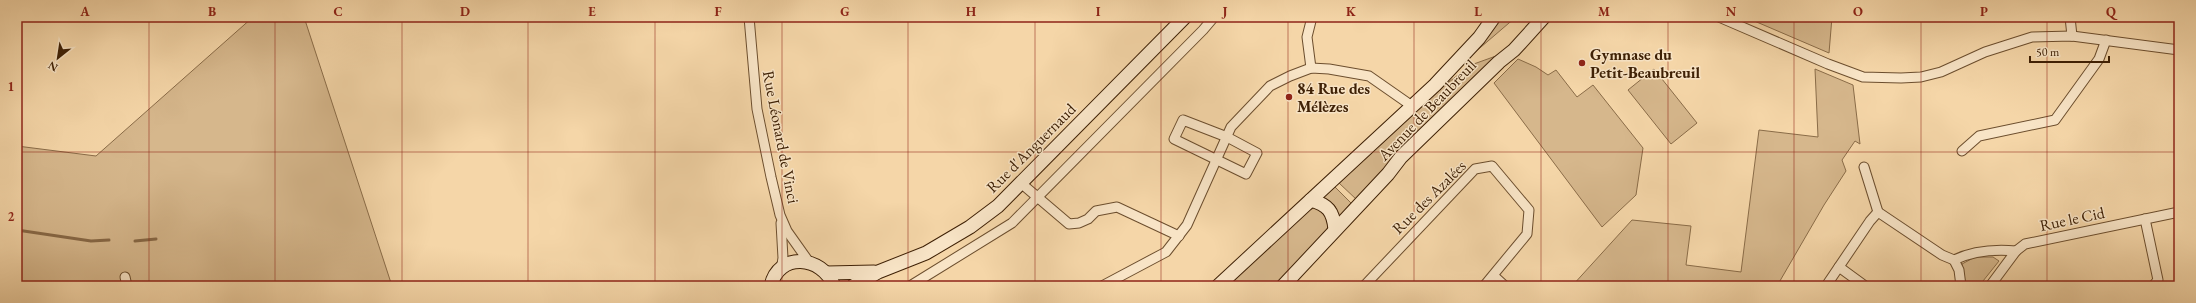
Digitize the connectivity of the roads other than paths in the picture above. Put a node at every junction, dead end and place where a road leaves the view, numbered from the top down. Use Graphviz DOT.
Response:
graph roads {
  1 [pos="749,17"];
  2 [pos="1185,17"];
  3 [pos="1214,17"];
  4 [pos="1312,17"];
  5 [pos="1494,17"];
  6 [pos="1544,17"];
  7 [pos="1719,17"];
  8 [pos="2070,17"];
  9 [pos="2072,36"];
  10 [pos="2106,40"];
  11 [pos="2179,50"];
  12 [pos="1311,68"];
  13 [pos="1412,106"];
  14 [pos="1227,137"];
  15 [pos="1962,151"];
  16 [pos="1216,161"];
  17 [pos="1864,167"];
  18 [pos="1022,184"];
  19 [pos="1037,197"];
  20 [pos="1311,200"];
  21 [pos="1878,212"];
  22 [pos="2179,212"];
  23 [pos="780,215"];
  24 [pos="2145,219"];
  25 [pos="1335,229"];
  26 [pos="1179,236"];
  27 [pos="2016,251"];
  28 [pos="1954,260"];
  29 [pos="809,262"];
  30 [pos="1839,267"];
  31 [pos="781,270"];
  32 [pos="878,272"];
  33 [pos="827,273"];
  34 [pos="1494,276"];
  35 [pos="771,286"];
  36 [pos="834,286"];
  37 [pos="853,286"];
  38 [pos="910,286"];
  39 [pos="1102,286"];
  40 [pos="1218,286"];
  41 [pos="1283,286"];
  42 [pos="1364,286"];
  43 [pos="1484,286"];
  44 [pos="1505,286"];
  45 [pos="1826,286"];
  46 [pos="1865,286"];
  47 [pos="1960,286"];
  48 [pos="1990,286"];
  49 [pos="2153,286"];
  1 -- 23 [label="street, Rue Léonard de Vinci"];
  2 -- 18 [label="main road, Rue d'Anguernaud"];
  3 -- 19 [label="street"];
  4 -- 12 [label="street"];
  5 -- 13 [label="main road, Avenue de Beaubreuil"];
  6 -- 25 [label="main road, Avenue de Beaubreuil"];
  7 -- 9 [label="street"];
  8 -- 9 [label="street"];
  9 -- 10 [label="street"];
  10 -- 11 [label="street"];
  10 -- 15 [label="street"];
  12 -- 13 [label="street"];
  12 -- 14 [label="street"];
  13 -- 20 [label="main road, Avenue de Beaubreuil"];
  14 -- 16 [label="street"];
  14 -- 16 [label="street"];
  14 -- 16 [label="street"];
  16 -- 26 [label="street"];
  17 -- 21 [label="street"];
  18 -- 19 [label="street"];
  18 -- 32 [label="main road, Rue d'Anguernaud"];
  19 -- 26 [label="street"];
  19 -- 38 [label="street"];
  20 -- 25 [label="main road"];
  20 -- 40 [label="main road, Avenue de Beaubreuil"];
  21 -- 28 [label="street"];
  21 -- 30 [label="street"];
  22 -- 24 [label="street, Rue le Cid"];
  23 -- 29 [label="street, Rue Léonard de Vinci"];
  23 -- 31 [label="street, Rue Léonard de Vinci"];
  24 -- 27 [label="street, Rue le Cid"];
  24 -- 49 [label="street"];
  25 -- 41 [label="main road, Avenue de Beaubreuil"];
  26 -- 39 [label="street"];
  27 -- 28 [label="street"];
  27 -- 48 [label="street, Rue le Cid"];
  28 -- 47 [label="street"];
  29 -- 31 [label="main road"];
  29 -- 33 [label="main road"];
  30 -- 45 [label="street"];
  30 -- 46 [label="street"];
  31 -- 35 [label="main road"];
  32 -- 33 [label="main road, Rue d'Anguernaud"];
  32 -- 37 [label="main road, Rue d'Anguernaud"];
  33 -- 36 [label="main road"];
  34 -- 42 [label="street, Rue des Azalées"];
  34 -- 43 [label="street, Rue des Azalées"];
  34 -- 44 [label="street"];
}
